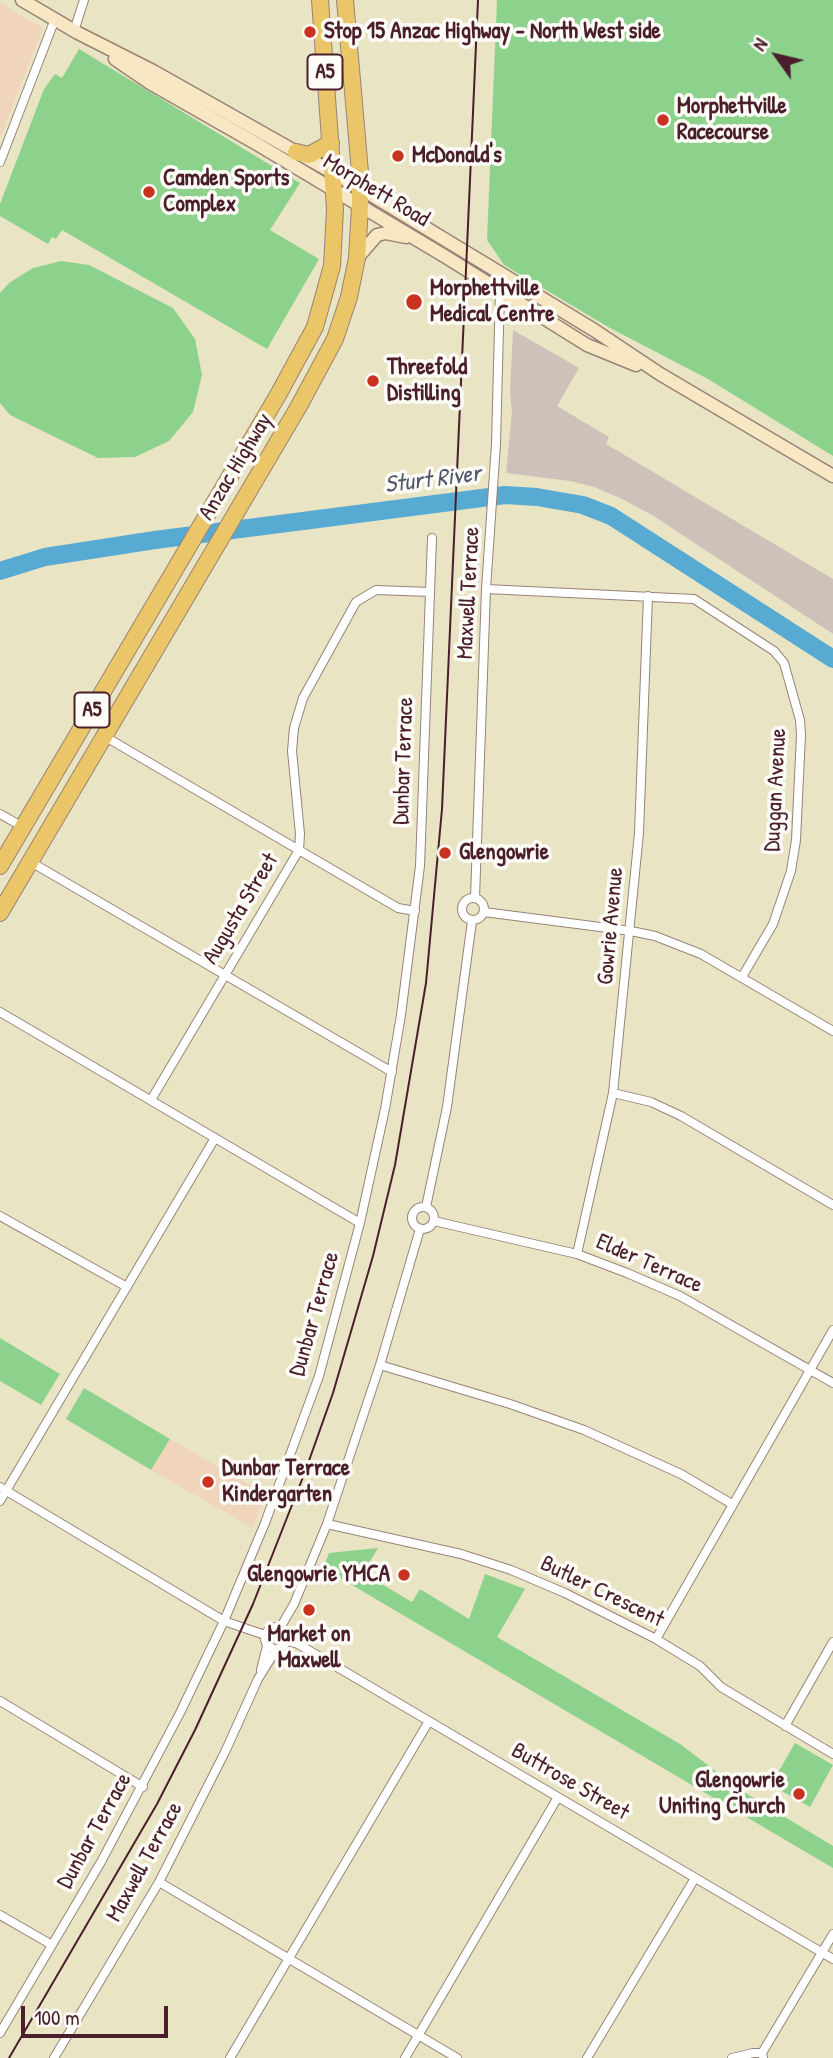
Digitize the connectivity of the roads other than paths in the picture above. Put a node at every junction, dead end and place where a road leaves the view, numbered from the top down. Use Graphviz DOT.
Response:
graph roads {
  1 [pos="84,0"];
  2 [pos="320,0"];
  3 [pos="345,0"];
  4 [pos="24,1"];
  5 [pos="55,19"];
  6 [pos="76,32"];
  7 [pos="331,143"];
  8 [pos="296,152"];
  9 [pos="0,162"];
  10 [pos="332,172"];
  11 [pos="360,188"];
  12 [pos="334,190"];
  13 [pos="360,206"];
  14 [pos="420,241"];
  15 [pos="357,258"];
  16 [pos="500,290"];
  17 [pos="660,374"];
  18 [pos="278,395"];
  19 [pos="299,406"];
  20 [pos="833,476"];
  21 [pos="432,538"];
  22 [pos="486,589"];
  23 [pos="430,592"];
  24 [pos="648,596"];
  25 [pos="89,715"];
  26 [pos="116,716"];
  27 [pos="104,736"];
  28 [pos="55,772"];
  29 [pos="0,814"];
  30 [pos="23,827"];
  31 [pos="299,850"];
  32 [pos="29,861"];
  33 [pos="0,866"];
  34 [pos="475,898"];
  35 [pos="415,911"];
  36 [pos="484,912"];
  37 [pos="0,913"];
  38 [pos="472,921"];
  39 [pos="631,931"];
  40 [pos="224,975"];
  41 [pos="741,977"];
  42 [pos="0,1012"];
  43 [pos="833,1031"];
  44 [pos="392,1072"];
  45 [pos="613,1093"];
  46 [pos="151,1100"];
  47 [pos="215,1138"];
  48 [pos="833,1205"];
  49 [pos="425,1207"];
  50 [pos="0,1216"];
  51 [pos="434,1221"];
  52 [pos="360,1223"];
  53 [pos="420,1229"];
  54 [pos="577,1254"];
  55 [pos="127,1287"];
  56 [pos="833,1330"];
  57 [pos="380,1365"];
  58 [pos="810,1370"];
  59 [pos="833,1383"];
  60 [pos="3,1489"];
  61 [pos="0,1501"];
  62 [pos="732,1504"];
  63 [pos="327,1524"];
  64 [pos="224,1621"];
  65 [pos="280,1628"];
  66 [pos="265,1635"];
  67 [pos="656,1639"];
  68 [pos="287,1641"];
  69 [pos="833,1642"];
  70 [pos="271,1648"];
  71 [pos="0,1701"];
  72 [pos="429,1721"];
  73 [pos="785,1726"];
  74 [pos="833,1754"];
  75 [pos="143,1787"];
  76 [pos="558,1797"];
  77 [pos="695,1878"];
  78 [pos="159,1882"];
  79 [pos="0,1915"];
  80 [pos="833,1934"];
  81 [pos="52,1945"];
  82 [pos="822,1953"];
  83 [pos="289,1959"];
  84 [pos="833,1959"];
  85 [pos="0,2033"];
  86 [pos="418,2035"];
  87 [pos="763,2056"];
  88 [pos="54,2058"];
  89 [pos="230,2058"];
  90 [pos="405,2058"];
  91 [pos="457,2058"];
  92 [pos="587,2058"];
  93 [pos="732,2058"];
  1 -- 6 [label="street"];
  2 -- 7 [label="highway, Anzac Highway / A5"];
  3 -- 11 [label="highway, Anzac Highway / A5"];
  4 -- 5 [label="main road, Morphett Road"];
  5 -- 6 [label="main road, Morphett Road"];
  5 -- 9 [label="street"];
  6 -- 8 [label="main road, Morphett Road"];
  6 -- 12 [label="main road, Morphett Road"];
  7 -- 8 [label="highway"];
  7 -- 10 [label="highway, Anzac Highway / A5"];
  8 -- 10 [label="main road, Morphett Road"];
  10 -- 11 [label="main road, Morphett Road"];
  10 -- 12 [label="highway, Anzac Highway / A5"];
  11 -- 13 [label="highway, Anzac Highway / A5"];
  11 -- 17 [label="main road, Morphett Road"];
  12 -- 13 [label="main road, Morphett Road"];
  12 -- 18 [label="highway, Anzac Highway / A5"];
  13 -- 14 [label="main road, Morphett Road"];
  13 -- 15 [label="highway, Anzac Highway / A5"];
  14 -- 15 [label="main road"];
  14 -- 16 [label="main road, Morphett Road"];
  15 -- 19 [label="highway, Anzac Highway / A5"];
  16 -- 17 [label="main road, Morphett Road"];
  16 -- 22 [label="street, Maxwell Terrace"];
  17 -- 20 [label="main road, Morphett Road"];
  18 -- 19 [label="highway"];
  18 -- 25 [label="highway, Anzac Highway / A5"];
  19 -- 26 [label="highway, Anzac Highway / A5"];
  21 -- 23 [label="street, Dunbar Terrace"];
  22 -- 24 [label="street, Duggan Avenue"];
  22 -- 34 [label="street, Maxwell Terrace"];
  23 -- 31 [label="street, Augusta Street"];
  23 -- 35 [label="street, Dunbar Terrace"];
  24 -- 39 [label="street, Gowrie Avenue"];
  24 -- 41 [label="street, Duggan Avenue"];
  25 -- 26 [label="highway"];
  25 -- 28 [label="highway, Anzac Highway / A5"];
  26 -- 27 [label="highway, Anzac Highway / A5"];
  27 -- 28 [label="highway"];
  27 -- 31 [label="street"];
  27 -- 32 [label="highway, Anzac Highway / A5"];
  28 -- 30 [label="highway, Anzac Highway / A5"];
  29 -- 30 [label="street"];
  30 -- 33 [label="highway, Anzac Highway / A5"];
  31 -- 35 [label="street"];
  31 -- 40 [label="street, Augusta Street"];
  32 -- 37 [label="highway, Anzac Highway / A5"];
  32 -- 40 [label="street"];
  34 -- 36 [label="street"];
  34 -- 38 [label="street"];
  35 -- 44 [label="street, Dunbar Terrace"];
  36 -- 38 [label="street"];
  36 -- 39 [label="street"];
  38 -- 49 [label="street"];
  39 -- 41 [label="street"];
  39 -- 45 [label="street, Gowrie Avenue"];
  40 -- 44 [label="street"];
  40 -- 46 [label="street, Augusta Street"];
  41 -- 43 [label="street"];
  42 -- 46 [label="street"];
  44 -- 52 [label="street, Dunbar Terrace"];
  45 -- 48 [label="street"];
  45 -- 54 [label="street, Gowrie Avenue"];
  46 -- 47 [label="street"];
  47 -- 52 [label="street"];
  47 -- 55 [label="street"];
  49 -- 51 [label="street"];
  49 -- 53 [label="street"];
  50 -- 55 [label="street"];
  51 -- 53 [label="street"];
  51 -- 54 [label="street, Elder Terrace"];
  52 -- 64 [label="street, Dunbar Terrace"];
  53 -- 57 [label="street"];
  54 -- 58 [label="street, Elder Terrace"];
  55 -- 60 [label="street"];
  56 -- 58 [label="street"];
  57 -- 62 [label="street"];
  57 -- 63 [label="street"];
  58 -- 59 [label="street, Elder Terrace"];
  58 -- 62 [label="street"];
  60 -- 61 [label="street"];
  60 -- 64 [label="street"];
  62 -- 67 [label="street"];
  63 -- 65 [label="street"];
  63 -- 67 [label="street, Butler Crescent"];
  64 -- 66 [label="street"];
  64 -- 75 [label="street, Dunbar Terrace"];
  65 -- 66 [label="street"];
  65 -- 68 [label="street"];
  66 -- 70 [label="street"];
  67 -- 73 [label="street, Butler Crescent"];
  68 -- 70 [label="street"];
  68 -- 72 [label="street, Buttrose Street"];
  69 -- 73 [label="street"];
  70 -- 78 [label="street, Maxwell Terrace"];
  71 -- 75 [label="street"];
  72 -- 76 [label="street, Buttrose Street"];
  72 -- 83 [label="street"];
  73 -- 74 [label="street, Butler Crescent"];
  75 -- 81 [label="street, Dunbar Terrace"];
  76 -- 77 [label="street, Buttrose Street"];
  76 -- 86 [label="street"];
  77 -- 82 [label="street, Buttrose Street"];
  77 -- 92 [label="street"];
  78 -- 83 [label="street"];
  78 -- 88 [label="street, Maxwell Terrace"];
  79 -- 81 [label="street"];
  80 -- 82 [label="street"];
  81 -- 85 [label="street, Dunbar Terrace"];
  82 -- 84 [label="street, Buttrose Street"];
  82 -- 87 [label="street"];
  83 -- 86 [label="street"];
  83 -- 89 [label="street"];
  86 -- 90 [label="street"];
  86 -- 91 [label="street"];
  87 -- 93 [label="street"];
}
